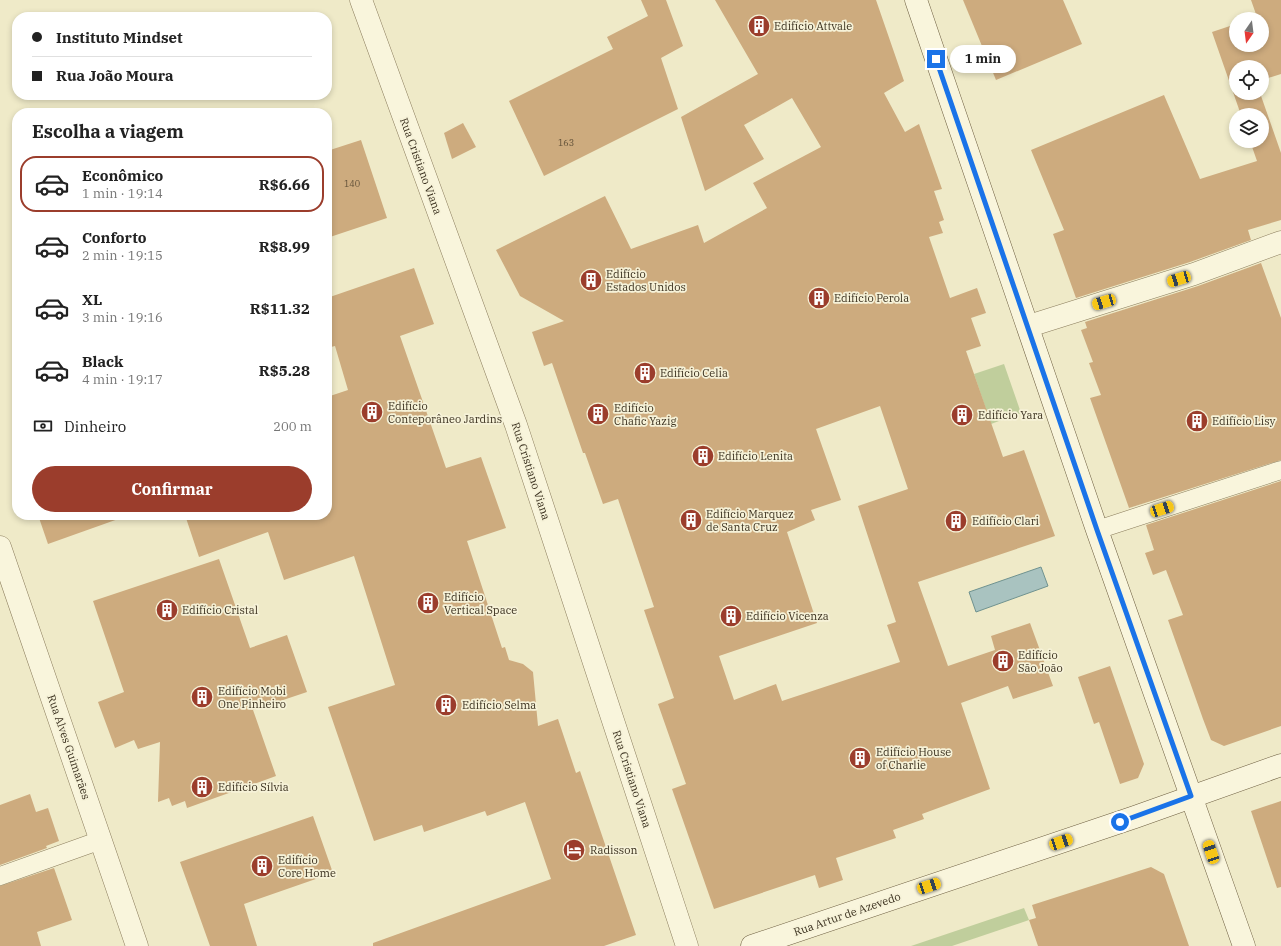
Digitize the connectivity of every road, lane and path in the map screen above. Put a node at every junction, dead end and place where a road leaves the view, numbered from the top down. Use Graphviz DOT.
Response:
graph roads {
  1 [pos="361,0"];
  2 [pos="916,0"];
  3 [pos="1281,242"];
  4 [pos="1028,326"];
  5 [pos="1281,470"];
  6 [pos="1097,530"];
  7 [pos="0,547"];
  8 [pos="1281,765"];
  9 [pos="1191,796"];
  10 [pos="101,840"];
  11 [pos="0,876"];
  12 [pos="137,946"];
  13 [pos="687,946"];
  14 [pos="752,946"];
  15 [pos="1244,946"];
  1 -- 13 [label="street, Rua Cristiano Viana"];
  2 -- 4 [label="street"];
  3 -- 4 [label="street"];
  4 -- 6 [label="street"];
  5 -- 6 [label="lane"];
  6 -- 9 [label="street"];
  7 -- 10 [label="street, Rua Alves Guimarães"];
  8 -- 9 [label="street, Rua Artur de Azevedo"];
  9 -- 14 [label="street, Rua Artur de Azevedo"];
  9 -- 15 [label="street"];
  10 -- 11 [label="lane"];
  10 -- 12 [label="street, Rua Alves Guimarães"];
}
